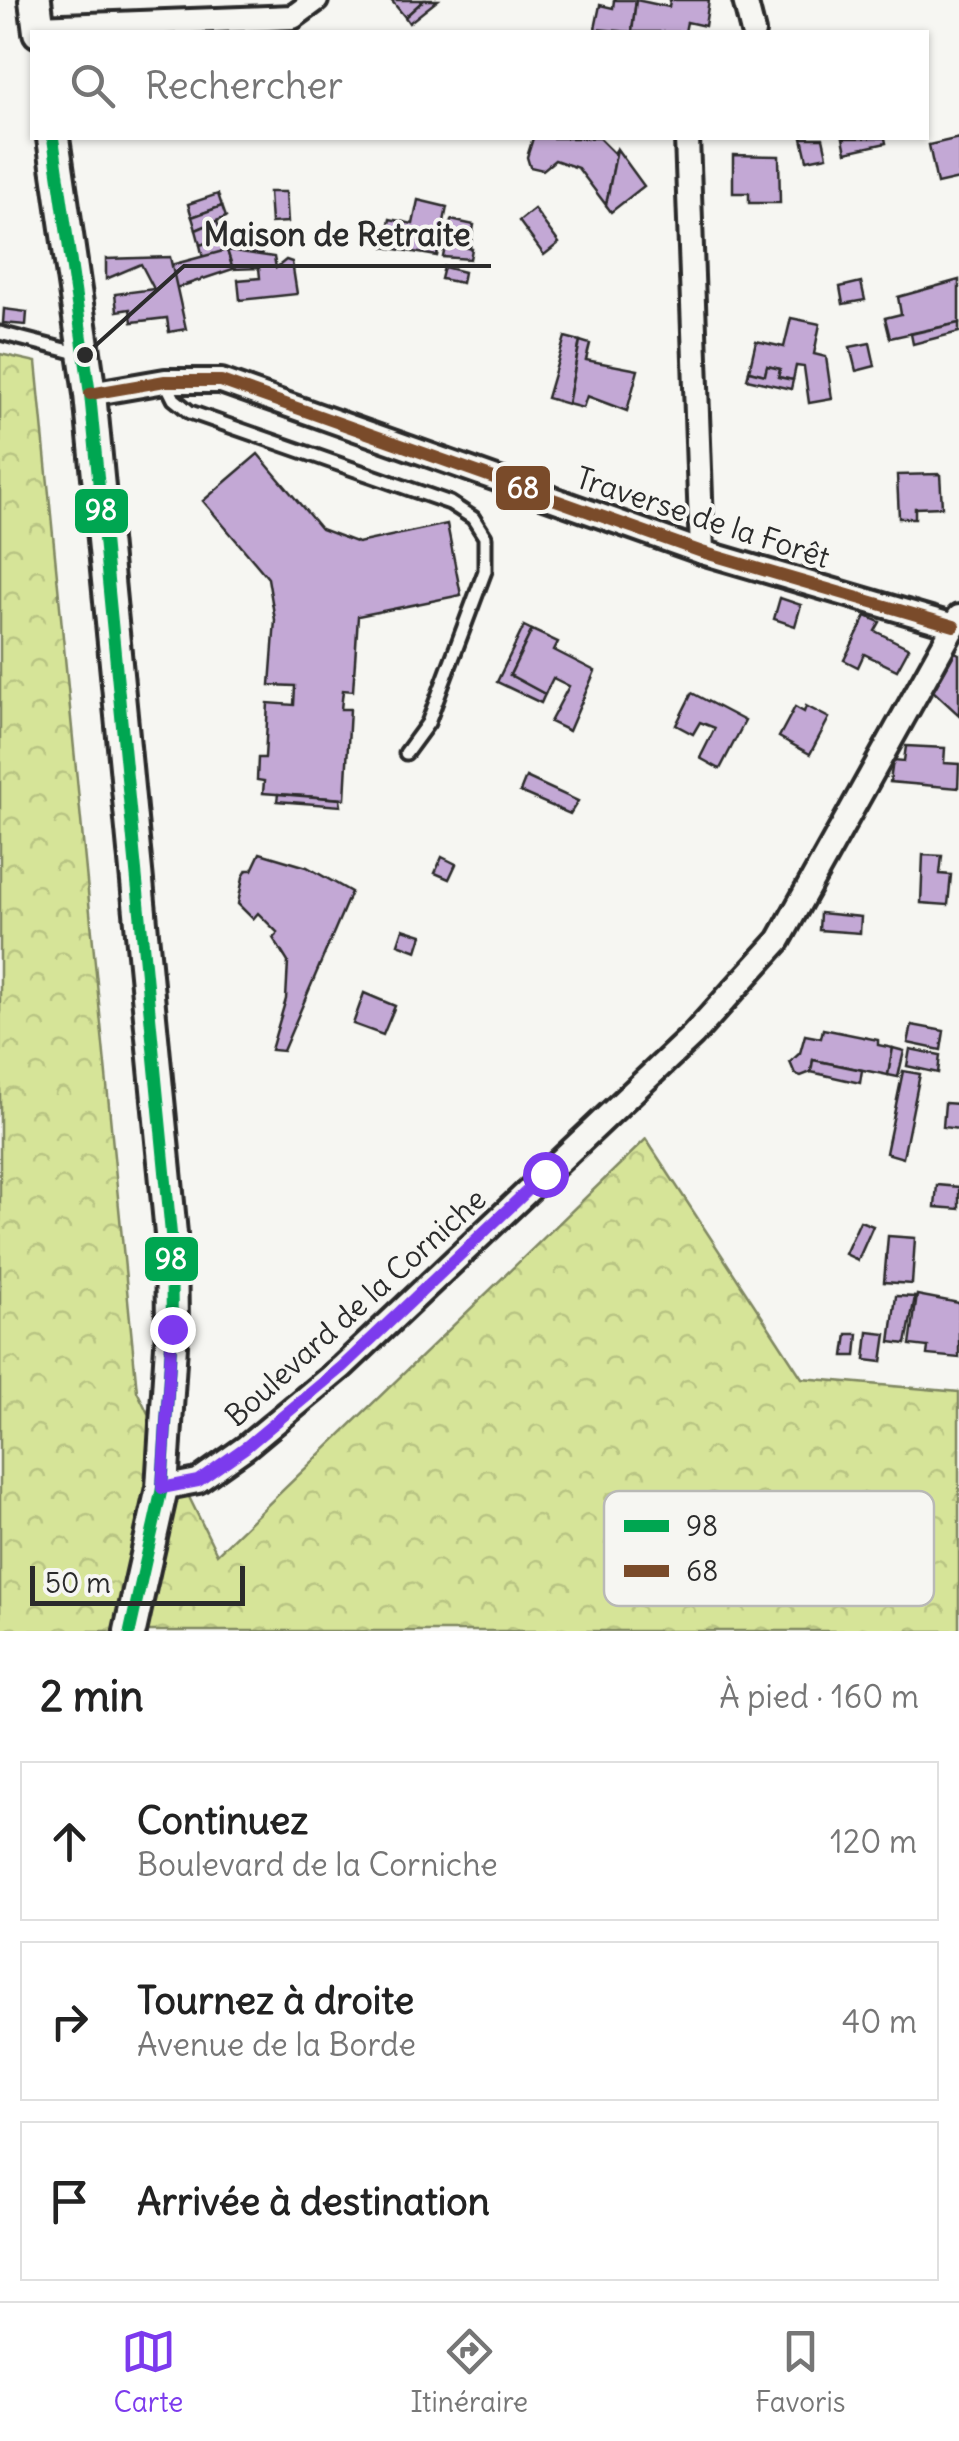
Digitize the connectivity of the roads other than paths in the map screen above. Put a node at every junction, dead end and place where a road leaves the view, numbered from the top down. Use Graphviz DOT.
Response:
graph roads {
  1 [pos="316,0"];
  2 [pos="745,0"];
  3 [pos="37,20"];
  4 [pos="752,30"];
  5 [pos="52,140"];
  6 [pos="688,140"];
  7 [pos="0,333"];
  8 [pos="85,355"];
  9 [pos="166,381"];
  10 [pos="90,394"];
  11 [pos="702,552"];
  12 [pos="957,622"];
  13 [pos="406,753"];
  14 [pos="162,1488"];
  15 [pos="130,1631"];
  1 -- 3 [label="street"];
  2 -- 4 [label="street"];
  5 -- 8 [label="street"];
  6 -- 11 [label="street"];
  7 -- 8 [label="lane"];
  8 -- 10 [label="street"];
  9 -- 10 [label="street, Traverse de la Forêt"];
  9 -- 11 [label="street, Traverse de la Forêt"];
  9 -- 13 [label="lane"];
  10 -- 14 [label="street"];
  11 -- 12 [label="street, Traverse de la Forêt"];
  12 -- 14 [label="street, Boulevard de la Corniche"];
  14 -- 15 [label="street"];
}
